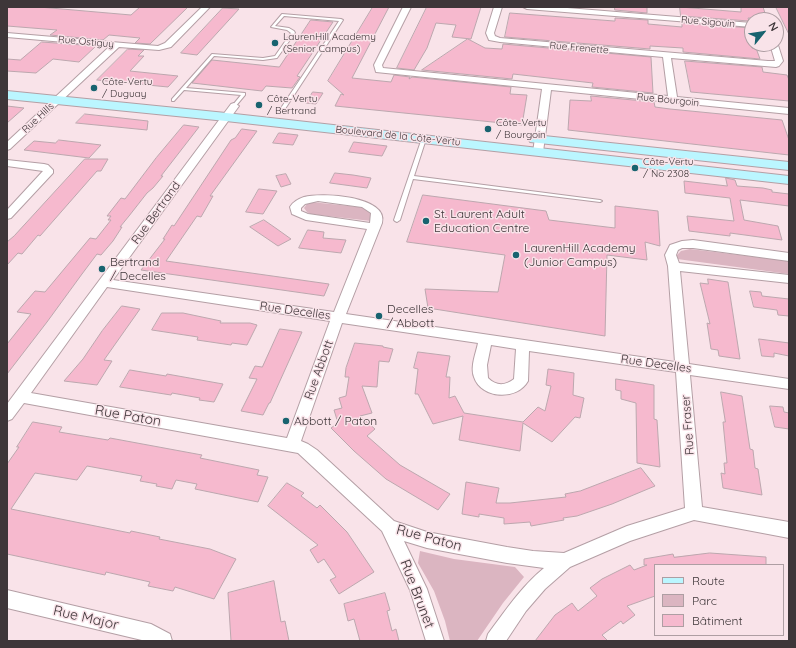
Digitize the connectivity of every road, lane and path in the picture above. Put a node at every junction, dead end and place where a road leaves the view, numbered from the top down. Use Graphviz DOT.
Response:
graph roads {
  1 [pos="206,7"];
  2 [pos="407,7"];
  3 [pos="498,7"];
  4 [pos="527,7"];
  5 [pos="662,7"];
  6 [pos="663,18"];
  7 [pos="744,24"];
  8 [pos="7,34"];
  9 [pos="116,45"];
  10 [pos="776,52"];
  11 [pos="667,56"];
  12 [pos="7,83"];
  13 [pos="22,84"];
  14 [pos="52,87"];
  15 [pos="547,88"];
  16 [pos="68,89"];
  17 [pos="183,89"];
  18 [pos="7,95"];
  19 [pos="57,100"];
  20 [pos="173,100"];
  21 [pos="672,100"];
  22 [pos="789,111"];
  23 [pos="230,112"];
  24 [pos="281,112"];
  25 [pos="424,139"];
  26 [pos="539,146"];
  27 [pos="7,147"];
  28 [pos="7,163"];
  29 [pos="789,166"];
  30 [pos="411,177"];
  31 [pos="789,180"];
  32 [pos="600,200"];
  33 [pos="7,216"];
  34 [pos="397,220"];
  35 [pos="374,227"];
  36 [pos="789,257"];
  37 [pos="674,266"];
  38 [pos="789,279"];
  39 [pos="104,284"];
  40 [pos="338,318"];
  41 [pos="485,339"];
  42 [pos="523,345"];
  43 [pos="683,368"];
  44 [pos="789,384"];
  45 [pos="20,397"];
  46 [pos="7,415"];
  47 [pos="292,445"];
  48 [pos="694,513"];
  49 [pos="388,526"];
  50 [pos="789,530"];
  51 [pos="564,560"];
  52 [pos="7,599"];
  53 [pos="163,641"];
  54 [pos="435,641"];
  55 [pos="494,641"];
  1 -- 9 [label="street, Rue Ostiguy"];
  2 -- 15 [label="street, Rue Bourgoin"];
  3 -- 11 [label="street, Rue Frenette"];
  4 -- 6 [label="street, Rue Sigouin"];
  5 -- 6 [label="street"];
  6 -- 7 [label="street, Rue Sigouin"];
  8 -- 9 [label="street, Rue Ostiguy"];
  9 -- 16 [label="street, Rue Hills"];
  10 -- 11 [label="street, Rue Frenette"];
  11 -- 21 [label="street"];
  12 -- 13 [label="main road"];
  14 -- 16 [label="main road, Boulevard de la Côte-Vertu"];
  15 -- 21 [label="street, Rue Bourgoin"];
  15 -- 26 [label="street"];
  16 -- 19 [label="street, Rue Hills"];
  16 -- 20 [label="main road, Boulevard de la Côte-Vertu"];
  17 -- 20 [label="lane"];
  17 -- 23 [label="lane"];
  17 -- 24 [label="lane"];
  18 -- 19 [label="main road, Boulevard de la Côte-Vertu"];
  19 -- 23 [label="main road, Boulevard de la Côte-Vertu"];
  19 -- 27 [label="street, Rue Hills"];
  20 -- 23 [label="main road, Boulevard de la Côte-Vertu"];
  21 -- 22 [label="street, Rue Bourgoin"];
  23 -- 24 [label="main road, Boulevard de la Côte-Vertu"];
  23 -- 25 [label="main road, Boulevard de la Côte-Vertu"];
  23 -- 39 [label="street, Rue Bertrand"];
  24 -- 26 [label="main road, Boulevard de la Côte-Vertu"];
  25 -- 26 [label="main road, Boulevard de la Côte-Vertu"];
  25 -- 30 [label="lane"];
  26 -- 29 [label="main road, Boulevard de la Côte-Vertu"];
  26 -- 31 [label="main road, Boulevard de la Côte-Vertu"];
  28 -- 33 [label="street"];
  30 -- 32 [label="lane"];
  30 -- 34 [label="lane"];
  35 -- 35 [label="street"];
  35 -- 40 [label="street, Rue Abbott"];
  36 -- 37 [label="street, Rue Fraser"];
  37 -- 38 [label="street"];
  37 -- 43 [label="street, Rue Fraser"];
  39 -- 40 [label="street, Rue Decelles"];
  39 -- 45 [label="street, Rue Bertrand"];
  40 -- 41 [label="street, Rue Decelles"];
  40 -- 47 [label="street, Rue Abbott"];
  41 -- 42 [label="street, Rue Decelles"];
  41 -- 42 [label="street"];
  42 -- 43 [label="street, Rue Decelles"];
  43 -- 44 [label="street, Rue Decelles"];
  43 -- 48 [label="street, Rue Fraser"];
  45 -- 46 [label="street, Rue Bertrand"];
  45 -- 47 [label="street, Rue Paton"];
  47 -- 49 [label="street, Rue Paton"];
  48 -- 50 [label="street, Rue Paton"];
  48 -- 51 [label="street, Rue Paton"];
  49 -- 51 [label="street, Rue Paton"];
  49 -- 54 [label="street, Rue Brunet"];
  51 -- 55 [label="street"];
  52 -- 53 [label="street, Rue Major"];
}
